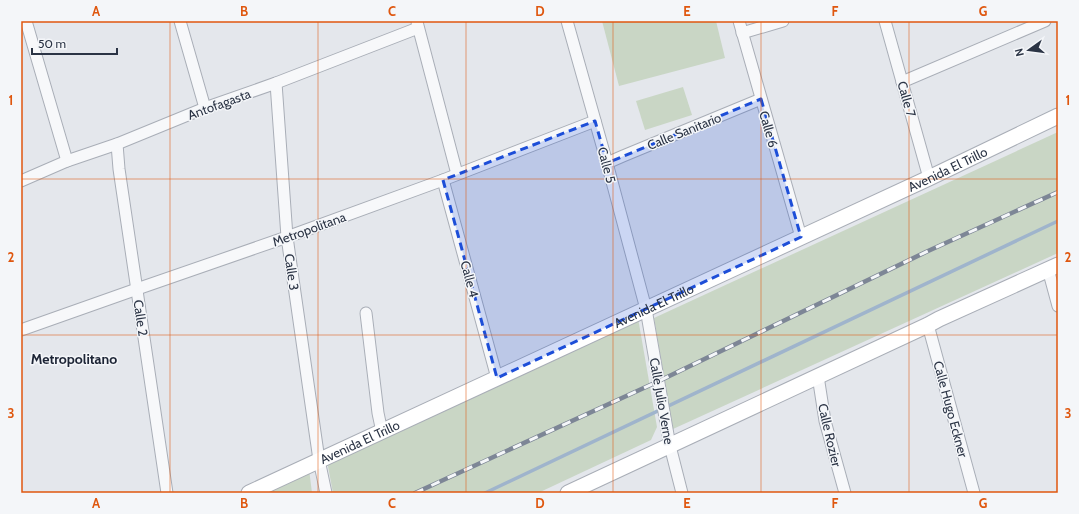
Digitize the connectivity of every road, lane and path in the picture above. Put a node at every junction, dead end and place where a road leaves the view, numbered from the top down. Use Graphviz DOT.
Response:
graph roads {
  1 [pos="26,21"];
  2 [pos="180,21"];
  3 [pos="567,21"];
  4 [pos="739,21"];
  5 [pos="783,21"];
  6 [pos="885,21"];
  7 [pos="1045,21"];
  8 [pos="417,25"];
  9 [pos="742,33"];
  10 [pos="902,82"];
  11 [pos="276,83"];
  12 [pos="761,99"];
  13 [pos="205,108"];
  14 [pos="1058,116"];
  15 [pos="595,121"];
  16 [pos="117,144"];
  17 [pos="67,161"];
  18 [pos="607,164"];
  19 [pos="457,174"];
  20 [pos="929,178"];
  21 [pos="443,180"];
  22 [pos="21,182"];
  23 [pos="286,237"];
  24 [pos="801,237"];
  25 [pos="1053,267"];
  26 [pos="137,289"];
  27 [pos="1058,306"];
  28 [pos="646,309"];
  29 [pos="366,313"];
  30 [pos="928,325"];
  31 [pos="21,330"];
  32 [pos="818,376"];
  33 [pos="496,378"];
  34 [pos="382,432"];
  35 [pos="669,443"];
  36 [pos="319,460"];
  37 [pos="167,493"];
  38 [pos="248,493"];
  39 [pos="326,493"];
  40 [pos="568,493"];
  41 [pos="682,493"];
  42 [pos="845,493"];
  43 [pos="974,493"];
  1 -- 17 [label="street"];
  2 -- 13 [label="street"];
  3 -- 15 [label="street, Calle 5"];
  4 -- 9 [label="street, Calle 6"];
  5 -- 9 [label="street"];
  6 -- 10 [label="street, Calle 7"];
  7 -- 10 [label="street"];
  8 -- 11 [label="street, Antofagasta"];
  8 -- 19 [label="street"];
  9 -- 12 [label="street, Calle 6"];
  10 -- 20 [label="street, Calle 7"];
  11 -- 13 [label="street, Antofagasta"];
  11 -- 23 [label="street, Calle 3"];
  12 -- 18 [label="street, Calle Sanitario"];
  12 -- 24 [label="street, Calle 6"];
  13 -- 16 [label="street, Antofagasta"];
  14 -- 20 [label="main road, Avenida El Trillo"];
  15 -- 18 [label="street, Calle 5"];
  15 -- 19 [label="street, Metropolitana"];
  16 -- 17 [label="street, Antofagasta"];
  16 -- 26 [label="street, Calle 2"];
  17 -- 22 [label="street, Antofagasta"];
  18 -- 28 [label="street, Calle 5"];
  19 -- 21 [label="street, Metropolitana"];
  20 -- 24 [label="main road, Avenida El Trillo"];
  21 -- 23 [label="street, Metropolitana"];
  21 -- 33 [label="street, Calle 4"];
  23 -- 26 [label="street, Metropolitana"];
  23 -- 36 [label="street, Calle 3"];
  24 -- 28 [label="main road, Avenida El Trillo"];
  25 -- 27 [label="street"];
  25 -- 30 [label="main road"];
  26 -- 31 [label="street, Metropolitana"];
  26 -- 37 [label="street, Calle 2"];
  28 -- 33 [label="main road, Avenida El Trillo"];
  28 -- 35 [label="street, Calle Julio Verne"];
  29 -- 34 [label="street"];
  30 -- 32 [label="main road"];
  30 -- 43 [label="street, Calle Hugo Eckner"];
  32 -- 35 [label="main road"];
  32 -- 42 [label="street, Calle Rozier"];
  33 -- 34 [label="main road, Avenida El Trillo"];
  34 -- 36 [label="main road, Avenida El Trillo"];
  35 -- 40 [label="main road"];
  35 -- 41 [label="street, Calle Julio Verne"];
  36 -- 38 [label="main road, Avenida El Trillo"];
  36 -- 39 [label="street, Calle 3"];
}
